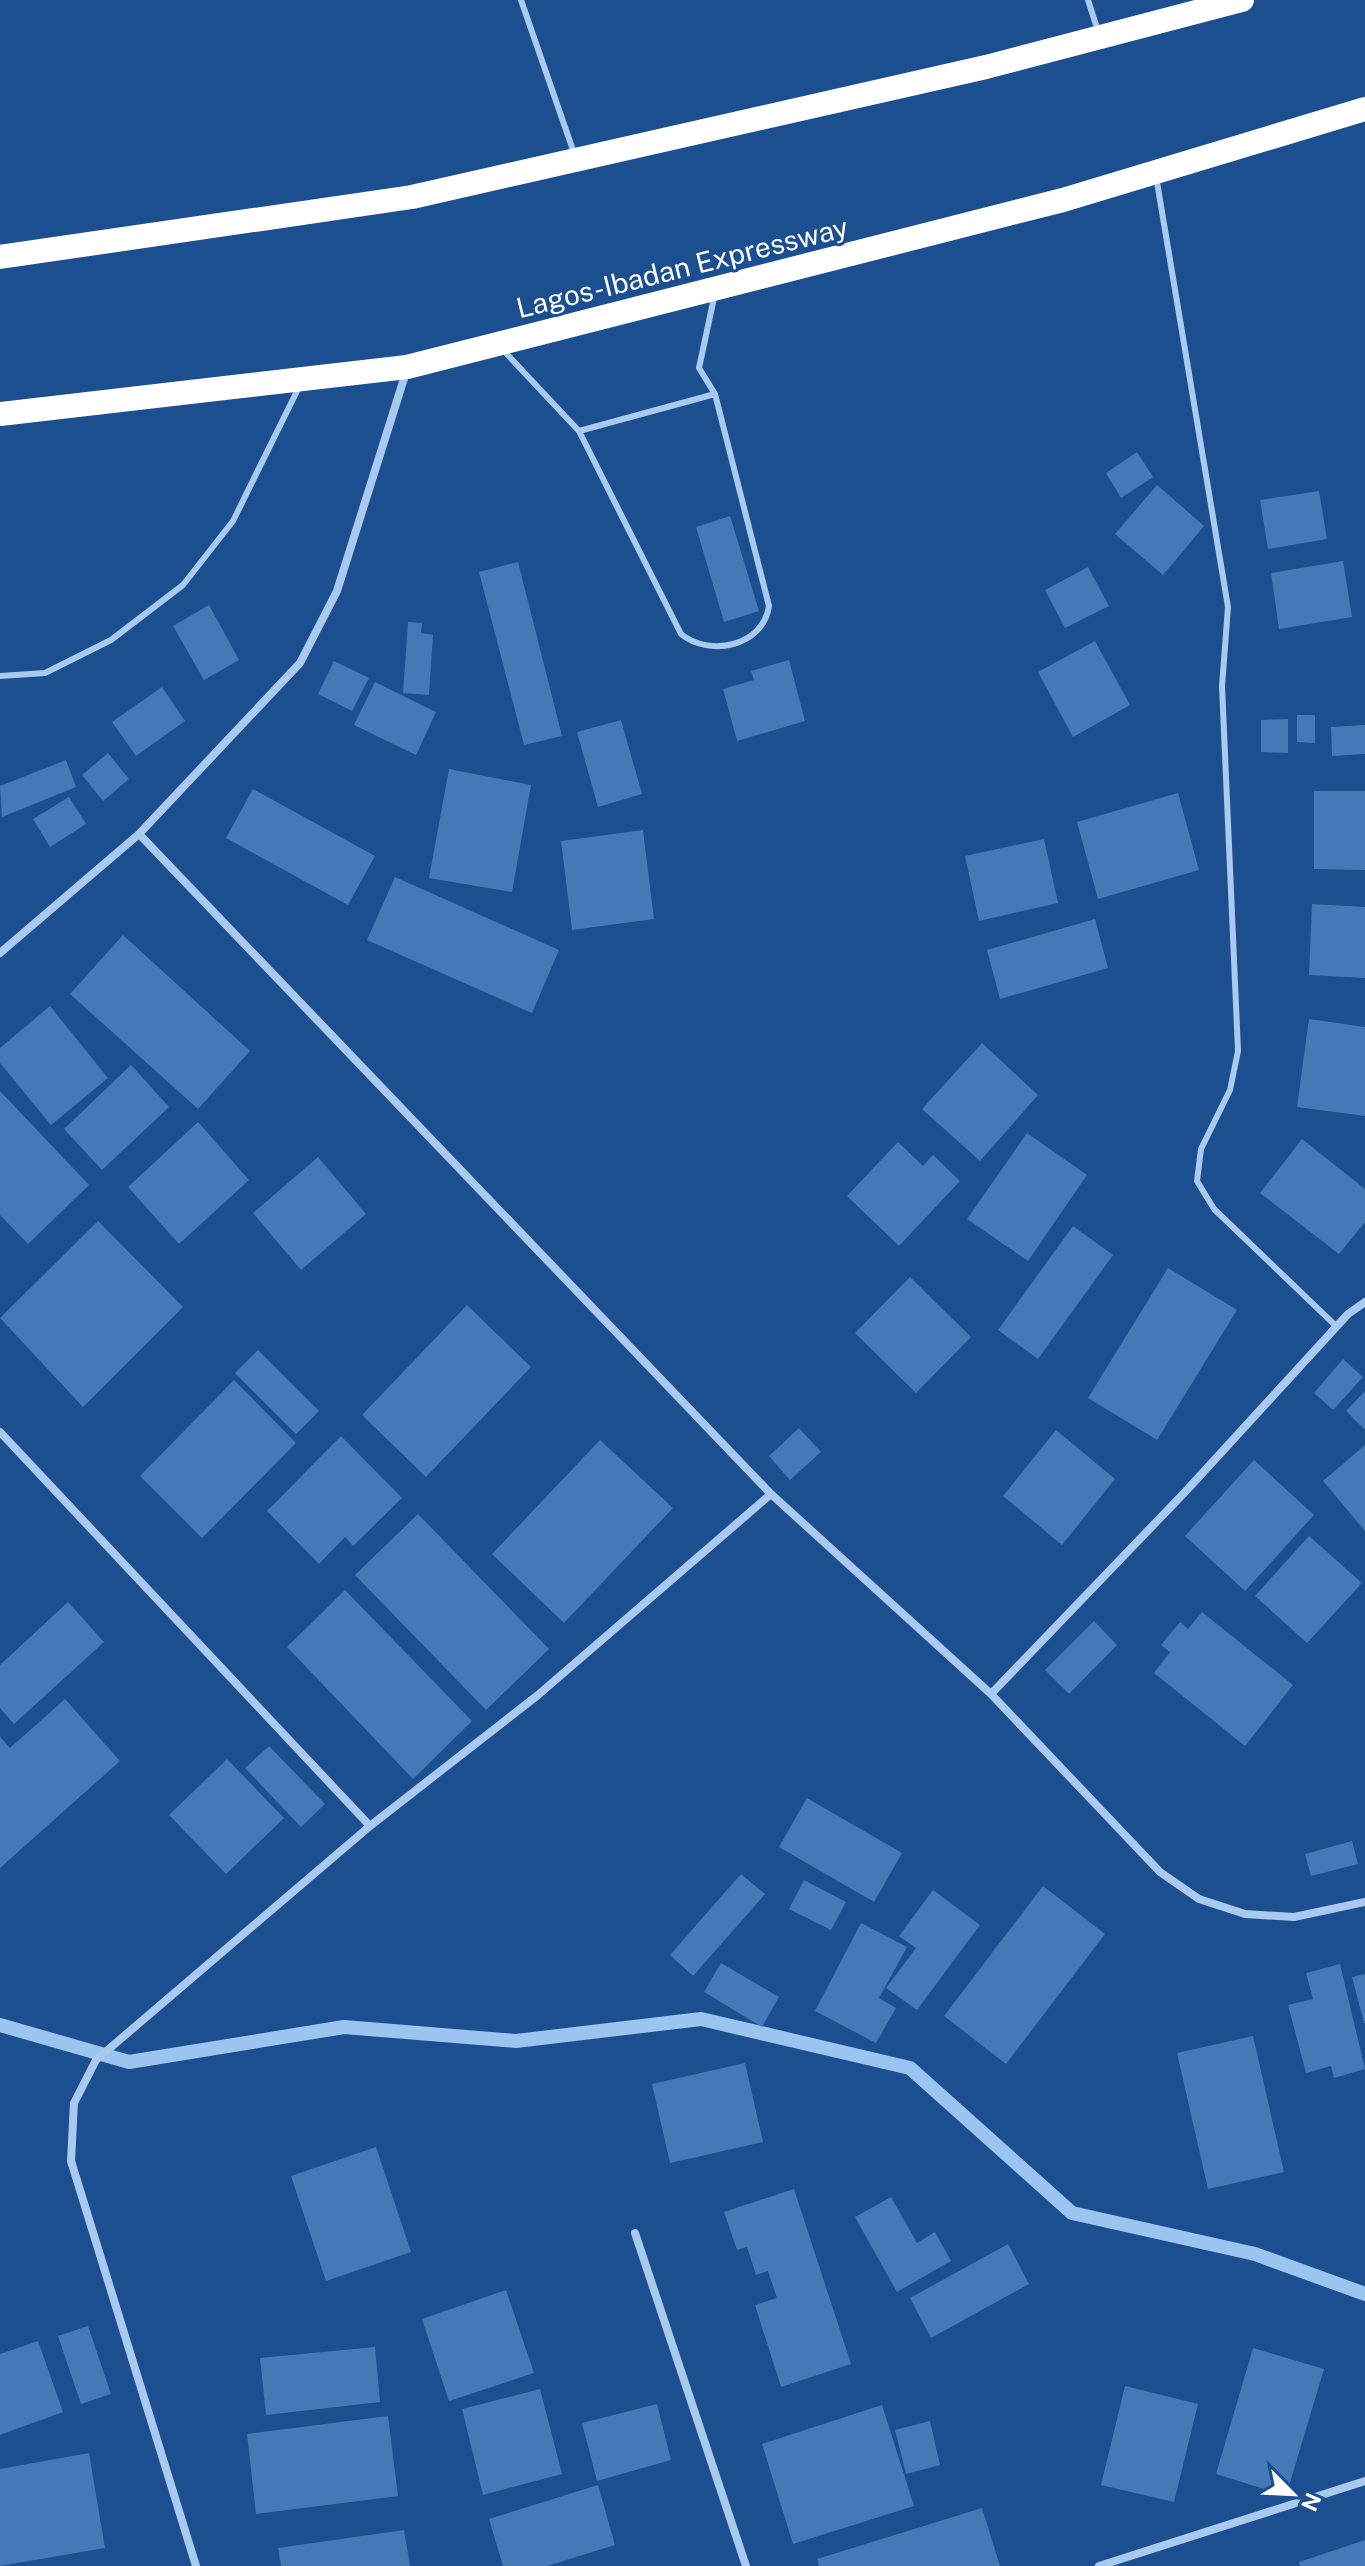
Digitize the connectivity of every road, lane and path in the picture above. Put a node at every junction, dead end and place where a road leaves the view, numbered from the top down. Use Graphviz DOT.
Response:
graph roads {
  1 [pos="521,0"];
  2 [pos="1088,0"];
  3 [pos="1242,0"];
  4 [pos="1206,4"];
  5 [pos="1100,37"];
  6 [pos="1365,109"];
  7 [pos="577,160"];
  8 [pos="1156,172"];
  9 [pos="0,257"];
  10 [pos="716,290"];
  11 [pos="497,346"];
  12 [pos="407,367"];
  13 [pos="301,382"];
  14 [pos="715,394"];
  15 [pos="0,414"];
  16 [pos="579,431"];
  17 [pos="0,676"];
  18 [pos="139,834"];
  19 [pos="0,953"];
  20 [pos="1365,1302"];
  21 [pos="1336,1326"];
  22 [pos="0,1432"];
  23 [pos="771,1494"];
  24 [pos="991,1694"];
  25 [pos="370,1826"];
  26 [pos="1365,1902"];
  27 [pos="635,2233"];
  28 [pos="1365,2481"];
  29 [pos="196,2566"];
  30 [pos="746,2566"];
  31 [pos="1099,2566"];
  1 -- 7 [label="lane"];
  2 -- 5 [label="lane"];
  3 -- 4 [label="highway"];
  4 -- 5 [label="highway"];
  5 -- 7 [label="highway"];
  6 -- 8 [label="highway, Lagos-Ibadan Expressway"];
  7 -- 9 [label="highway"];
  8 -- 10 [label="highway, Lagos-Ibadan Expressway"];
  8 -- 21 [label="lane"];
  10 -- 11 [label="highway, Lagos-Ibadan Expressway"];
  10 -- 14 [label="lane"];
  11 -- 12 [label="highway, Lagos-Ibadan Expressway"];
  11 -- 16 [label="lane"];
  12 -- 13 [label="highway, Lagos-Ibadan Expressway"];
  12 -- 18 [label="street"];
  13 -- 15 [label="highway, Lagos-Ibadan Expressway"];
  13 -- 17 [label="lane"];
  14 -- 16 [label="lane"];
  14 -- 16 [label="lane"];
  18 -- 19 [label="street"];
  18 -- 23 [label="street"];
  20 -- 21 [label="street"];
  21 -- 24 [label="street"];
  22 -- 25 [label="street"];
  23 -- 24 [label="street"];
  23 -- 25 [label="street"];
  24 -- 26 [label="street"];
  25 -- 29 [label="street"];
  27 -- 30 [label="street"];
  28 -- 31 [label="street"];
}
